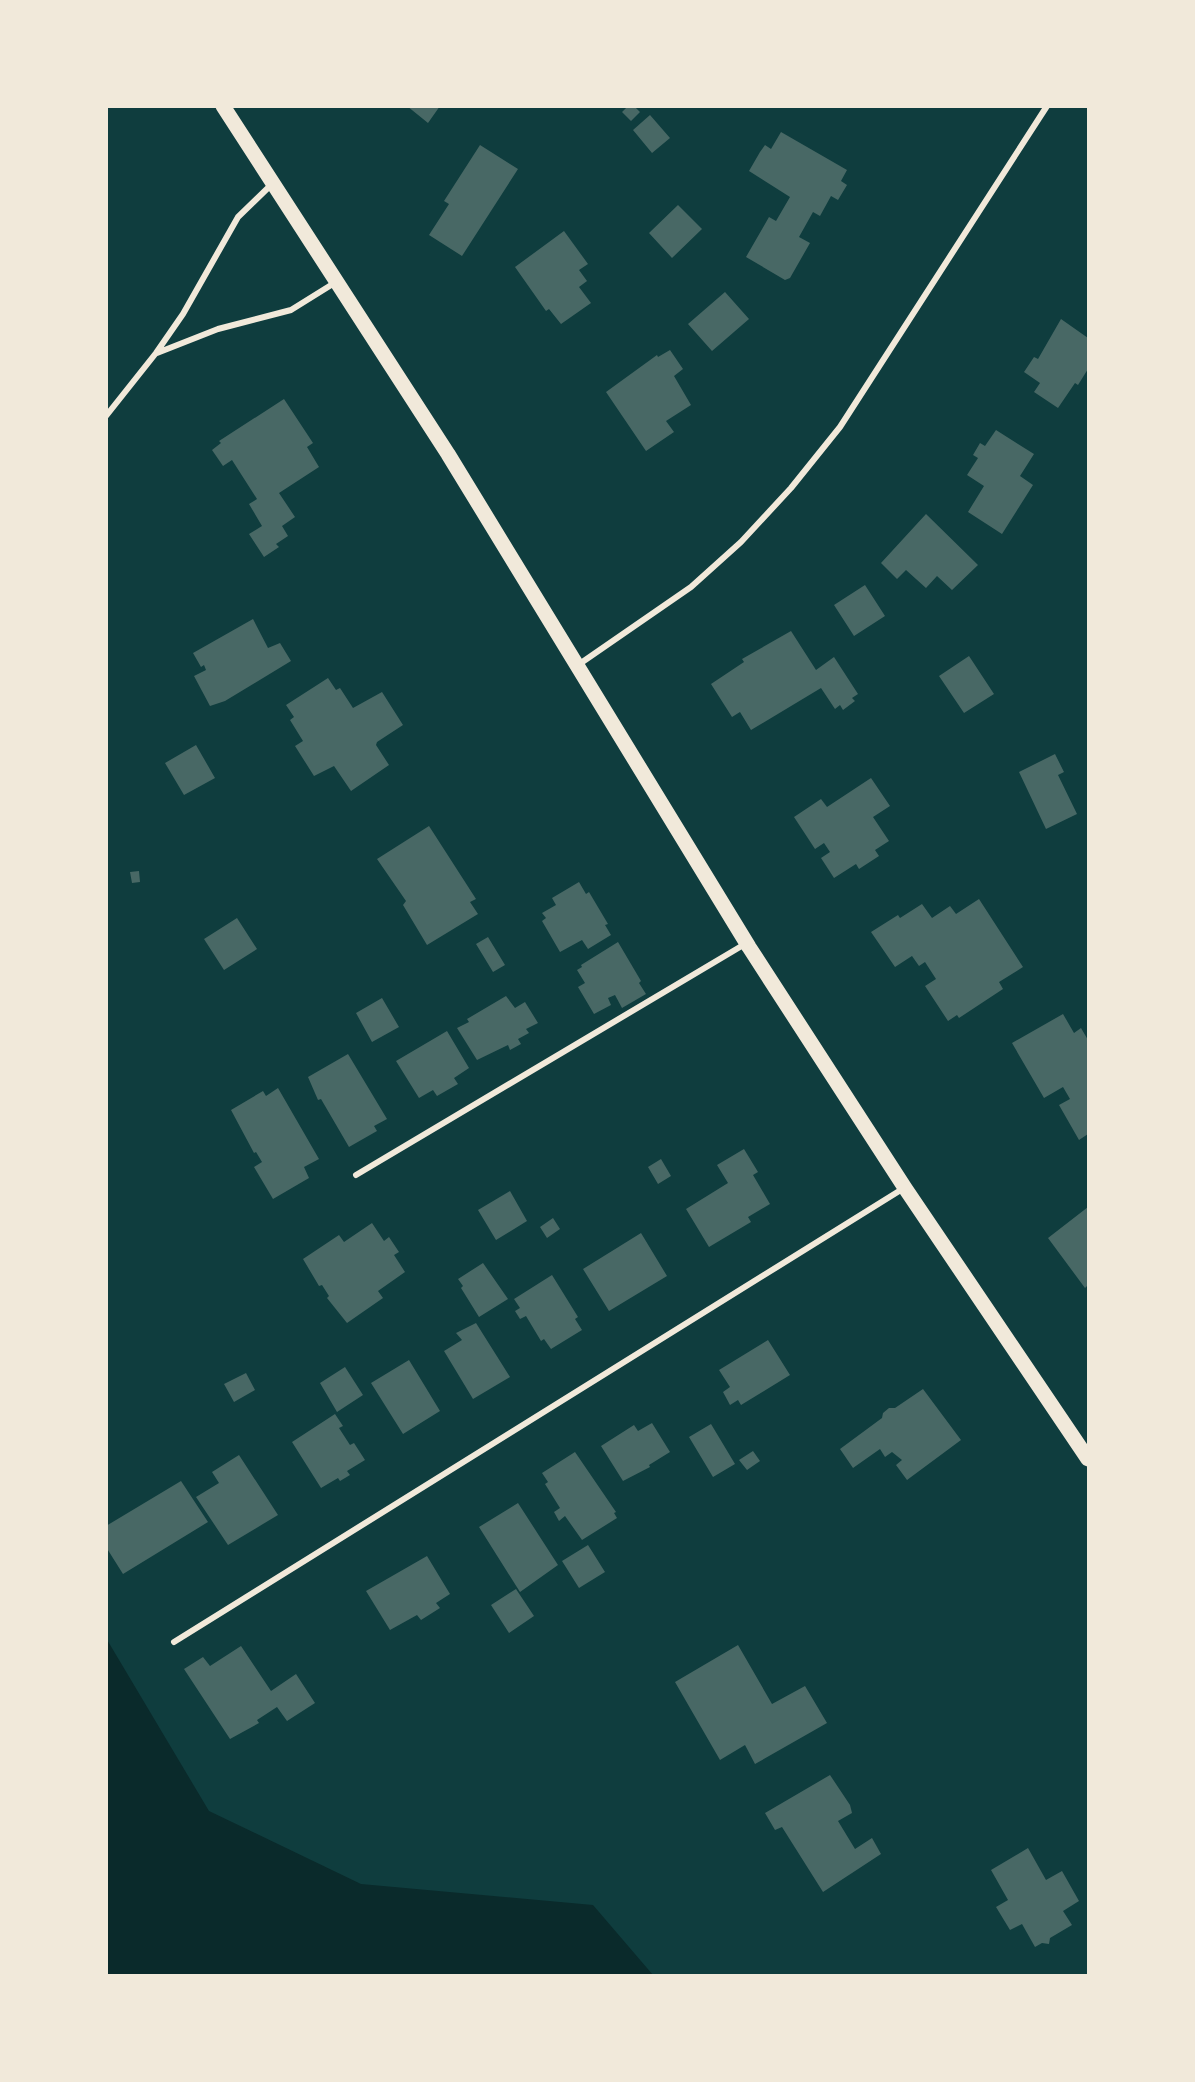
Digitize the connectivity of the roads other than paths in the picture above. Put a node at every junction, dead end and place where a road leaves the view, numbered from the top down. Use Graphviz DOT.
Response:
graph roads {
  1 [pos="223,106"];
  2 [pos="1047,106"];
  3 [pos="273,183"];
  4 [pos="338,281"];
  5 [pos="156,353"];
  6 [pos="106,416"];
  7 [pos="578,665"];
  8 [pos="747,943"];
  9 [pos="356,1175"];
  10 [pos="904,1188"];
  11 [pos="1089,1459"];
  12 [pos="174,1642"];
  1 -- 3 [label="main road"];
  2 -- 7 [label="street"];
  3 -- 4 [label="main road"];
  3 -- 5 [label="street"];
  4 -- 5 [label="street"];
  4 -- 7 [label="main road"];
  5 -- 6 [label="street"];
  7 -- 8 [label="main road"];
  8 -- 9 [label="street"];
  8 -- 10 [label="main road"];
  10 -- 11 [label="main road"];
  10 -- 12 [label="street"];
}
